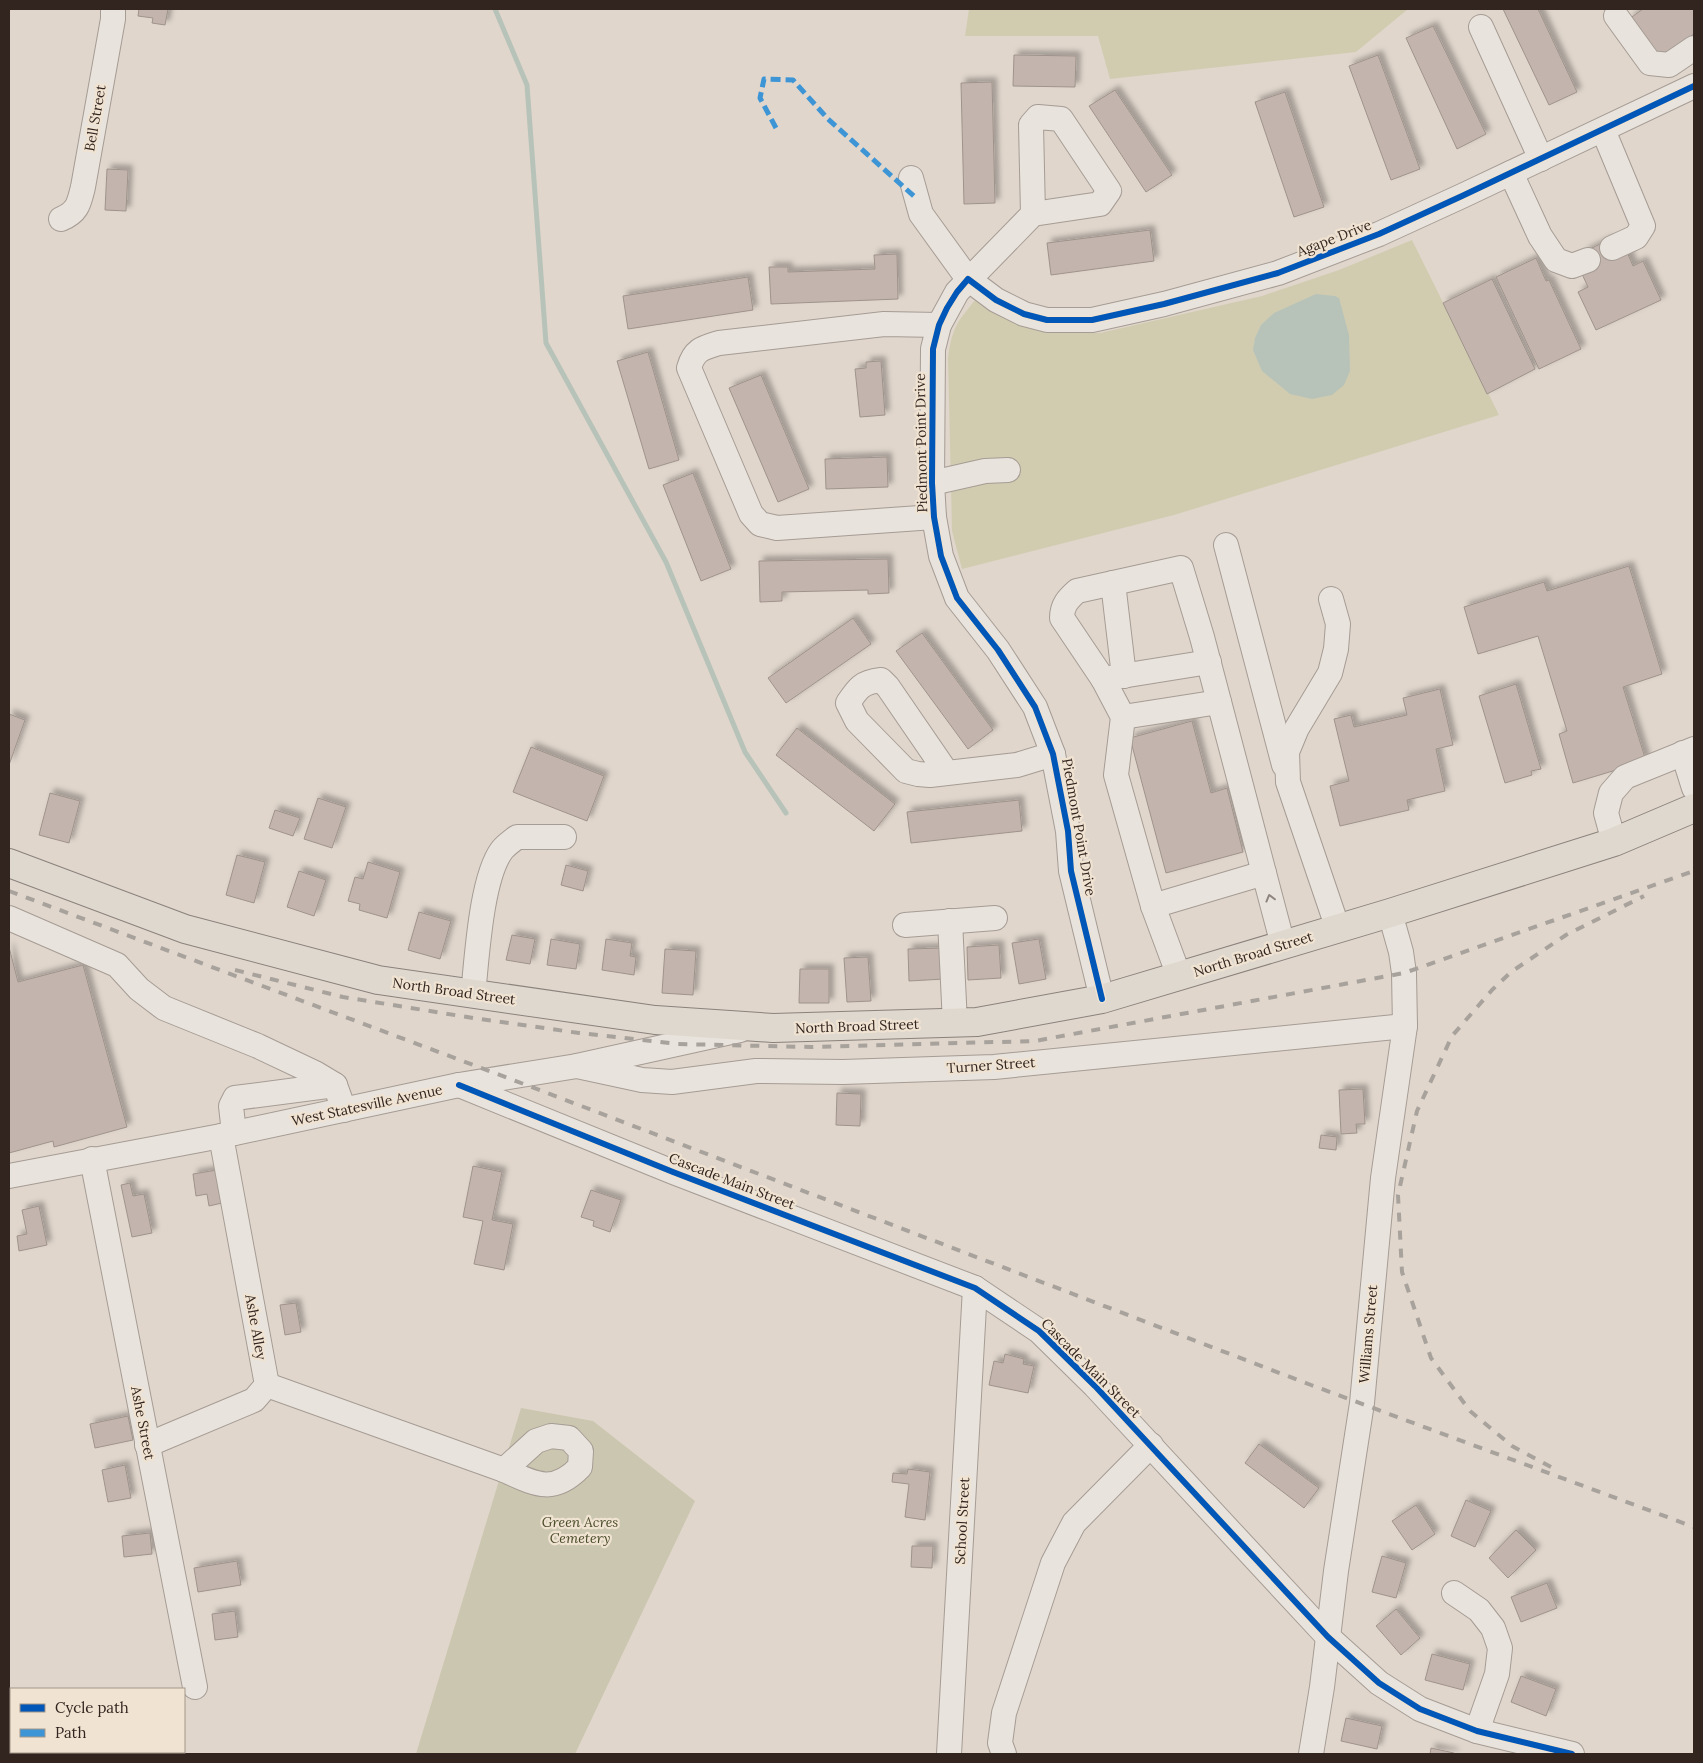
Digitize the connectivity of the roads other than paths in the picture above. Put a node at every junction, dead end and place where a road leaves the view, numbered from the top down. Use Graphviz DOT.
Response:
graph roads {
  1 [pos="113,9"];
  2 [pos="1616,16"];
  3 [pos="1481,27"];
  4 [pos="1694,48"];
  5 [pos="1669,65"];
  6 [pos="1689,88"];
  7 [pos="1603,130"];
  8 [pos="1541,159"];
  9 [pos="1511,174"];
  10 [pos="911,178"];
  11 [pos="1033,214"];
  12 [pos="61,219"];
  13 [pos="1612,248"];
  14 [pos="1588,260"];
  15 [pos="968,280"];
  16 [pos="939,324"];
  17 [pos="1008,470"];
  18 [pos="932,483"];
  19 [pos="934,517"];
  20 [pos="1226,545"];
  21 [pos="1112,583"];
  22 [pos="1331,598"];
  23 [pos="1209,662"];
  24 [pos="1114,677"];
  25 [pos="1219,702"];
  26 [pos="1123,717"];
  27 [pos="1689,751"];
  28 [pos="1053,754"];
  29 [pos="947,773"];
  30 [pos="1288,782"];
  31 [pos="1694,788"];
  32 [pos="1694,808"];
  33 [pos="564,836"];
  34 [pos="1614,842"];
  35 [pos="9,864"];
  36 [pos="1264,873"];
  37 [pos="1153,906"];
  38 [pos="1390,913"];
  39 [pos="9,918"];
  40 [pos="995,918"];
  41 [pos="950,921"];
  42 [pos="905,925"];
  43 [pos="1338,929"];
  44 [pos="1283,945"];
  45 [pos="1179,976"];
  46 [pos="473,994"];
  47 [pos="1102,999"];
  48 [pos="954,1023"];
  49 [pos="1405,1026"];
  50 [pos="755,1027"];
  51 [pos="577,1066"];
  52 [pos="335,1085"];
  53 [pos="459,1085"];
  54 [pos="344,1110"];
  55 [pos="227,1134"];
  56 [pos="92,1159"];
  57 [pos="9,1176"];
  58 [pos="975,1288"];
  59 [pos="266,1385"];
  60 [pos="147,1445"];
  61 [pos="1151,1446"];
  62 [pos="504,1470"];
  63 [pos="1454,1593"];
  64 [pos="1328,1638"];
  65 [pos="195,1687"];
  66 [pos="1477,1731"];
  67 [pos="950,1754"];
  68 [pos="1004,1754"];
  69 [pos="1311,1754"];
  70 [pos="1572,1754"];
  1 -- 12 [label="street, Bell Street"];
  2 -- 5 [label="street"];
  3 -- 8 [label="street"];
  4 -- 5 [label="street"];
  5 -- 6 [label="street"];
  6 -- 7 [label="street, Agape Drive"];
  7 -- 8 [label="street, Agape Drive"];
  7 -- 13 [label="street"];
  8 -- 9 [label="street, Agape Drive"];
  9 -- 14 [label="street"];
  9 -- 15 [label="street, Agape Drive"];
  10 -- 15 [label="street, Agape Drive"];
  11 -- 15 [label="street, Piedmont Point Drive"];
  15 -- 16 [label="street, Piedmont Point Drive"];
  16 -- 18 [label="street, Piedmont Point Drive"];
  16 -- 19 [label="street"];
  17 -- 18 [label="street"];
  18 -- 19 [label="street, Piedmont Point Drive"];
  19 -- 28 [label="street, Piedmont Point Drive"];
  20 -- 30 [label="street"];
  21 -- 23 [label="street"];
  21 -- 24 [label="street"];
  21 -- 24 [label="street"];
  22 -- 30 [label="street"];
  23 -- 24 [label="street"];
  23 -- 25 [label="street"];
  24 -- 26 [label="street"];
  25 -- 26 [label="street"];
  25 -- 36 [label="street"];
  26 -- 37 [label="street"];
  27 -- 31 [label="street"];
  27 -- 34 [label="street"];
  28 -- 29 [label="street"];
  28 -- 47 [label="street, Piedmont Point Drive"];
  30 -- 43 [label="street"];
  32 -- 34 [label="main road, North Broad Street"];
  33 -- 46 [label="street"];
  34 -- 38 [label="main road, North Broad Street"];
  35 -- 46 [label="main road, North Broad Street"];
  36 -- 37 [label="street"];
  44 -- 36 [label="street, one-way"];
  37 -- 45 [label="street"];
  38 -- 43 [label="main road, North Broad Street"];
  38 -- 49 [label="street, Williams Street"];
  39 -- 52 [label="street"];
  40 -- 41 [label="street"];
  41 -- 42 [label="street"];
  41 -- 48 [label="street"];
  43 -- 44 [label="main road, North Broad Street"];
  44 -- 45 [label="main road, North Broad Street"];
  45 -- 47 [label="main road, North Broad Street"];
  46 -- 50 [label="main road, North Broad Street"];
  47 -- 48 [label="main road, North Broad Street"];
  48 -- 50 [label="main road, North Broad Street"];
  49 -- 51 [label="street, Turner Street"];
  49 -- 64 [label="street, Williams Street"];
  50 -- 51 [label="street, West Statesville Avenue"];
  51 -- 53 [label="street, West Statesville Avenue"];
  52 -- 54 [label="street"];
  52 -- 55 [label="street, Ashe Alley"];
  53 -- 54 [label="street, West Statesville Avenue"];
  53 -- 58 [label="street, Cascade Main Street"];
  54 -- 55 [label="street, West Statesville Avenue"];
  55 -- 56 [label="street, West Statesville Avenue"];
  55 -- 59 [label="street, Ashe Alley"];
  56 -- 57 [label="street, West Statesville Avenue"];
  56 -- 60 [label="street, Ashe Street"];
  58 -- 61 [label="street, Cascade Main Street"];
  58 -- 67 [label="street, School Street"];
  59 -- 60 [label="street"];
  59 -- 62 [label="street"];
  60 -- 65 [label="street, Ashe Street"];
  61 -- 64 [label="street, Cascade Main Street"];
  61 -- 68 [label="street"];
  63 -- 66 [label="street"];
  64 -- 66 [label="street, Cascade Main Street"];
  64 -- 69 [label="street, Williams Street"];
  66 -- 70 [label="street, Cascade Main Street"];
}
